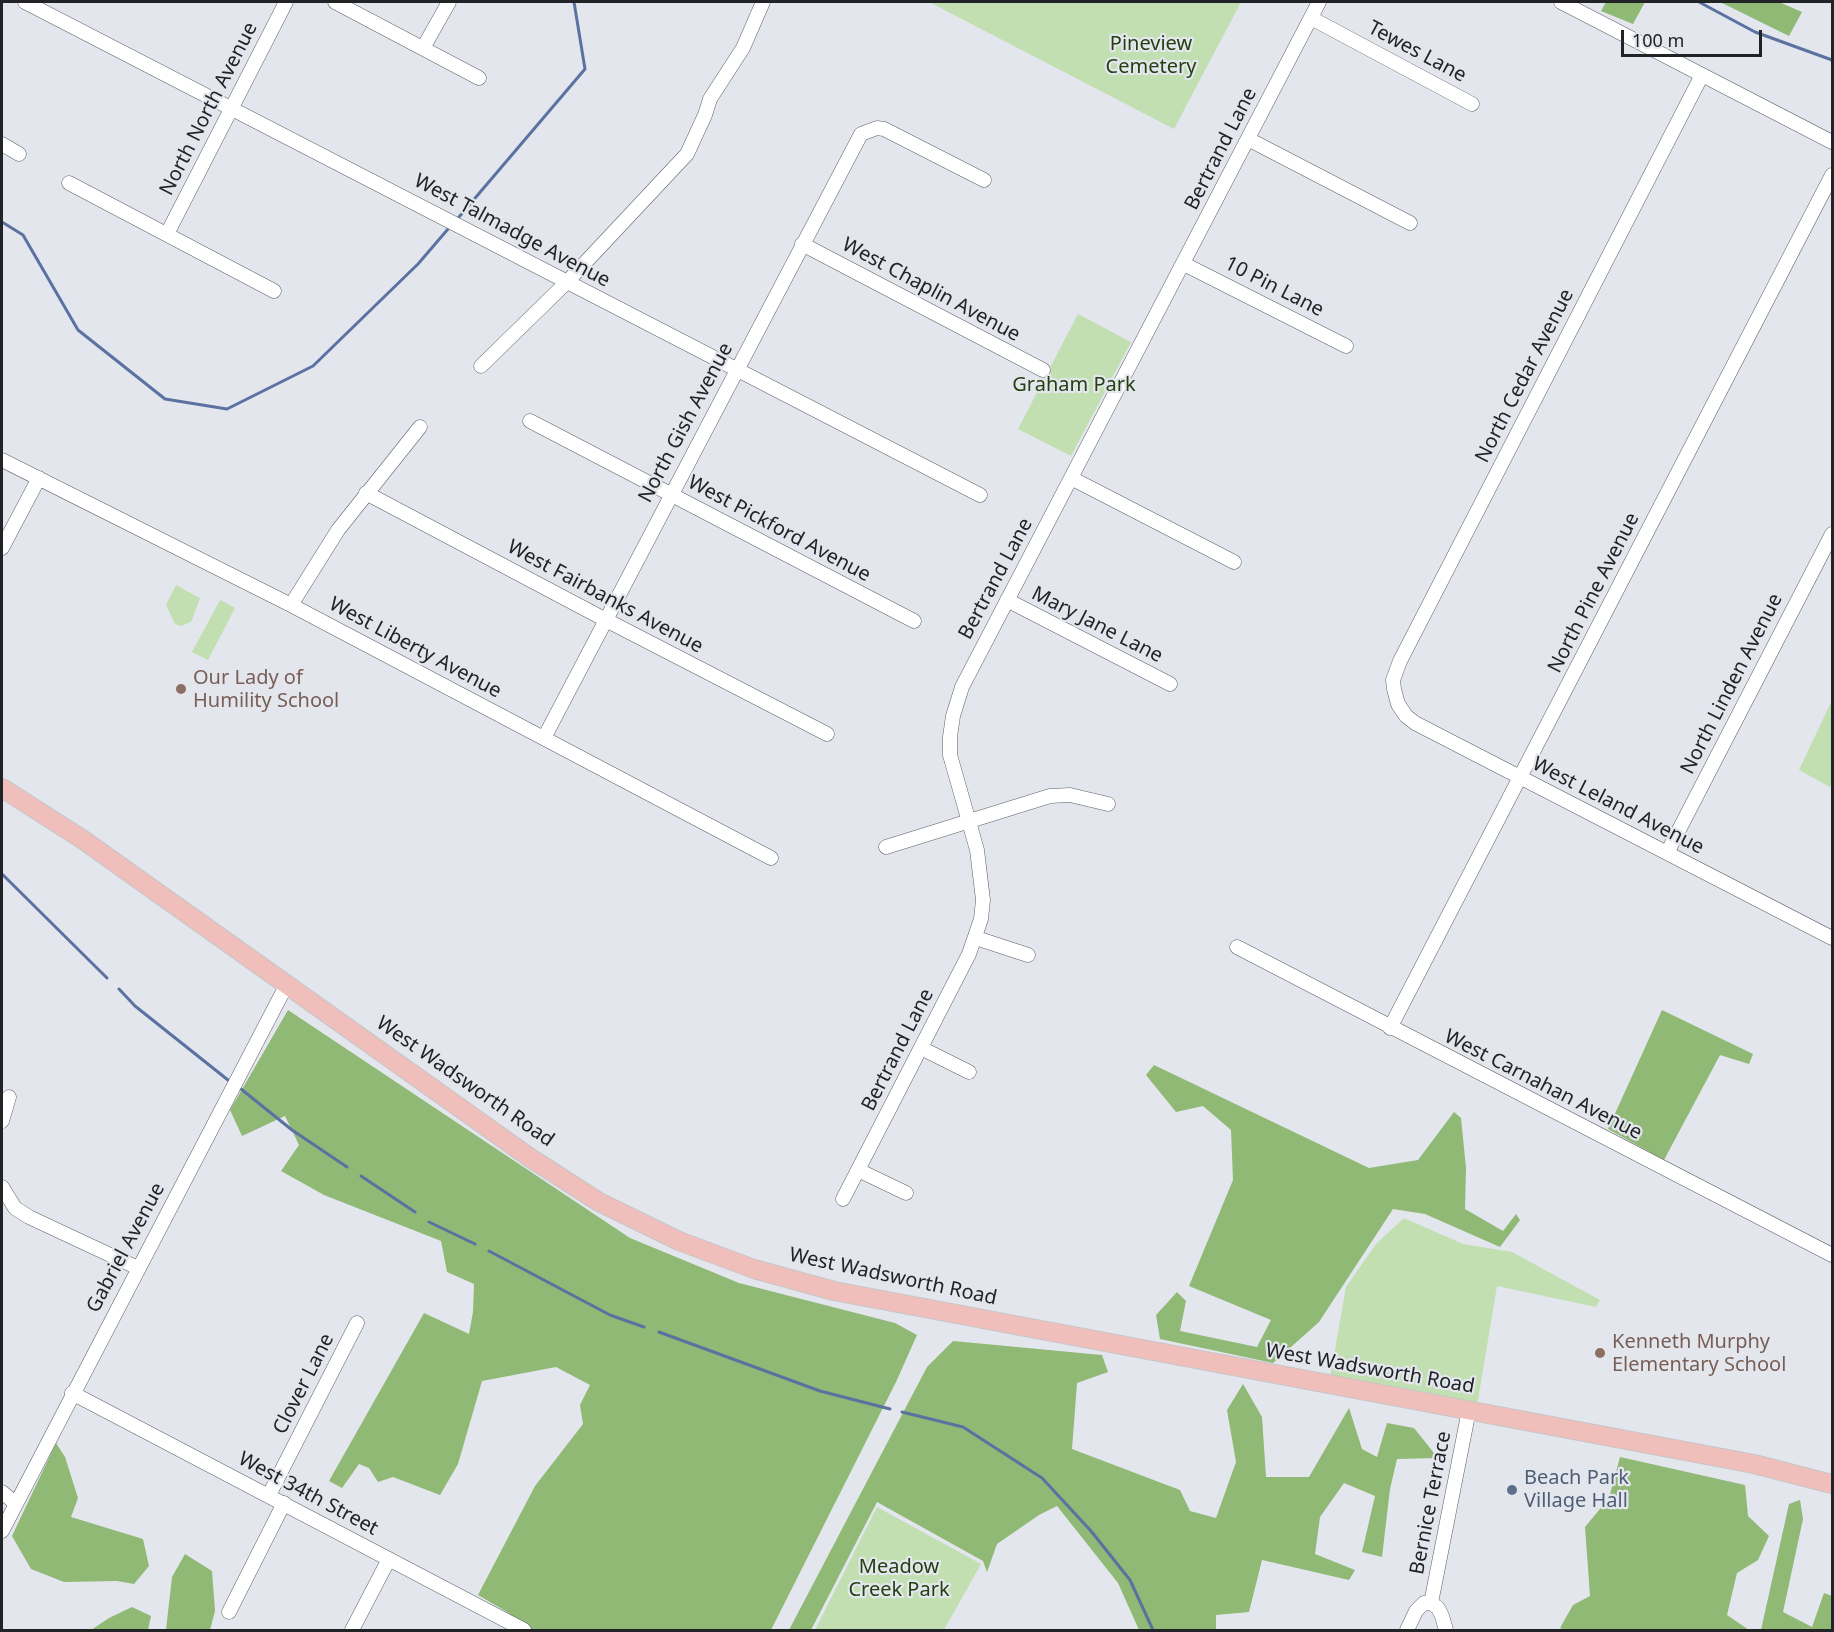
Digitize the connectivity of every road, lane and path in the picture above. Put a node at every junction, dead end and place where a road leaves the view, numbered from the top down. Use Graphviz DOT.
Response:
graph roads {
  1 [pos="25,2"];
  2 [pos="286,2"];
  3 [pos="335,2"];
  4 [pos="449,2"];
  5 [pos="763,2"];
  6 [pos="1319,2"];
  7 [pos="1561,2"];
  8 [pos="1311,18"];
  9 [pos="423,48"];
  10 [pos="1702,75"];
  11 [pos="479,78"];
  12 [pos="1472,104"];
  13 [pos="231,106"];
  14 [pos="1248,139"];
  15 [pos="1833,142"];
  16 [pos="2,144"];
  17 [pos="19,154"];
  18 [pos="1833,176"];
  19 [pos="984,180"];
  20 [pos="69,183"];
  21 [pos="1410,223"];
  22 [pos="167,234"];
  23 [pos="802,244"];
  24 [pos="1184,264"];
  25 [pos="567,282"];
  26 [pos="274,291"];
  27 [pos="1346,346"];
  28 [pos="481,366"];
  29 [pos="736,370"];
  30 [pos="1042,370"];
  31 [pos="530,421"];
  32 [pos="420,426"];
  33 [pos="2,460"];
  34 [pos="39,478"];
  35 [pos="1071,478"];
  36 [pos="366,493"];
  37 [pos="671,494"];
  38 [pos="980,495"];
  39 [pos="1833,534"];
  40 [pos="2,548"];
  41 [pos="1234,562"];
  42 [pos="1007,600"];
  43 [pos="291,605"];
  44 [pos="606,620"];
  45 [pos="914,621"];
  46 [pos="1170,684"];
  47 [pos="1396,697"];
  48 [pos="827,734"];
  49 [pos="544,738"];
  50 [pos="1520,777"];
  51 [pos="2,788"];
  52 [pos="1108,804"];
  53 [pos="968,821"];
  54 [pos="886,847"];
  55 [pos="1667,853"];
  56 [pos="771,858"];
  57 [pos="976,938"];
  58 [pos="1833,938"];
  59 [pos="1237,948"];
  60 [pos="1028,956"];
  61 [pos="287,984"];
  62 [pos="1390,1028"];
  63 [pos="921,1048"];
  64 [pos="969,1072"];
  65 [pos="9,1097"];
  66 [pos="2,1120"];
  67 [pos="858,1170"];
  68 [pos="2,1187"];
  69 [pos="906,1193"];
  70 [pos="843,1199"];
  71 [pos="1833,1255"];
  72 [pos="138,1268"];
  73 [pos="357,1323"];
  74 [pos="72,1393"];
  75 [pos="1469,1410"];
  76 [pos="1833,1484"];
  77 [pos="2,1492"];
  78 [pos="268,1494"];
  79 [pos="15,1503"];
  80 [pos="284,1503"];
  81 [pos="2,1531"];
  82 [pos="389,1559"];
  83 [pos="1431,1603"];
  84 [pos="230,1612"];
  85 [pos="352,1630"];
  86 [pos="524,1630"];
  87 [pos="1407,1630"];
  88 [pos="1446,1630"];
  1 -- 13 [label="street, West Talmadge Avenue"];
  2 -- 13 [label="street, North North Avenue"];
  3 -- 9 [label="street"];
  4 -- 9 [label="street"];
  5 -- 25 [label="street"];
  6 -- 8 [label="street, Bertrand Lane"];
  7 -- 10 [label="street"];
  8 -- 12 [label="street, Tewes Lane"];
  8 -- 14 [label="street, Bertrand Lane"];
  9 -- 11 [label="street"];
  10 -- 15 [label="street"];
  10 -- 47 [label="street, North Cedar Avenue"];
  13 -- 22 [label="street, North North Avenue"];
  13 -- 25 [label="street, West Talmadge Avenue"];
  14 -- 21 [label="street"];
  14 -- 24 [label="street, Bertrand Lane"];
  16 -- 17 [label="street"];
  18 -- 50 [label="street, North Pine Avenue"];
  19 -- 23 [label="street, North Gish Avenue"];
  20 -- 22 [label="street"];
  22 -- 26 [label="street"];
  23 -- 29 [label="street, North Gish Avenue"];
  23 -- 30 [label="street, West Chaplin Avenue"];
  24 -- 27 [label="street, 10 Pin Lane"];
  24 -- 35 [label="street, Bertrand Lane"];
  25 -- 28 [label="street"];
  25 -- 29 [label="street, West Talmadge Avenue"];
  29 -- 37 [label="street, North Gish Avenue"];
  29 -- 38 [label="street, West Talmadge Avenue"];
  31 -- 37 [label="street, West Pickford Avenue"];
  32 -- 36 [label="street"];
  33 -- 34 [label="street, West Liberty Avenue"];
  34 -- 40 [label="street"];
  34 -- 43 [label="street, West Liberty Avenue"];
  35 -- 41 [label="street"];
  35 -- 42 [label="street, Bertrand Lane"];
  36 -- 43 [label="street"];
  36 -- 44 [label="street, West Fairbanks Avenue"];
  37 -- 44 [label="street, North Gish Avenue"];
  37 -- 45 [label="street, West Pickford Avenue"];
  39 -- 55 [label="street, North Linden Avenue"];
  42 -- 46 [label="street, Mary Jane Lane"];
  42 -- 53 [label="street, Bertrand Lane"];
  43 -- 49 [label="street, West Liberty Avenue"];
  44 -- 48 [label="street, West Fairbanks Avenue"];
  44 -- 49 [label="street, North Gish Avenue"];
  47 -- 50 [label="street, West Leland Avenue"];
  49 -- 56 [label="street, West Liberty Avenue"];
  50 -- 55 [label="street, West Leland Avenue"];
  50 -- 62 [label="street, North Pine Avenue"];
  51 -- 61 [label="main road, West Wadsworth Road"];
  52 -- 53 [label="street"];
  53 -- 54 [label="street"];
  53 -- 57 [label="street, Bertrand Lane"];
  55 -- 58 [label="street, West Leland Avenue"];
  57 -- 60 [label="street"];
  57 -- 63 [label="street, Bertrand Lane"];
  59 -- 62 [label="street, West Carnahan Avenue"];
  61 -- 72 [label="street, Gabriel Avenue"];
  61 -- 75 [label="main road, West Wadsworth Road"];
  62 -- 71 [label="street, West Carnahan Avenue"];
  63 -- 64 [label="street"];
  63 -- 67 [label="street, Bertrand Lane"];
  65 -- 66 [label="street"];
  67 -- 69 [label="street"];
  67 -- 70 [label="street, Bertrand Lane"];
  68 -- 72 [label="street"];
  72 -- 74 [label="street, Gabriel Avenue"];
  73 -- 78 [label="street, Clover Lane"];
  74 -- 78 [label="street, West 34th Street"];
  74 -- 79 [label="street, Gabriel Avenue"];
  75 -- 76 [label="main road, West Wadsworth Road"];
  75 -- 83 [label="street, Bernice Terrace"];
  77 -- 79 [label="street"];
  78 -- 80 [label="street, West 34th Street"];
  79 -- 81 [label="street, Gabriel Avenue"];
  80 -- 82 [label="street, West 34th Street"];
  80 -- 84 [label="street"];
  82 -- 85 [label="street"];
  82 -- 86 [label="street, West 34th Street"];
  83 -- 87 [label="street"];
  83 -- 88 [label="street"];
}
